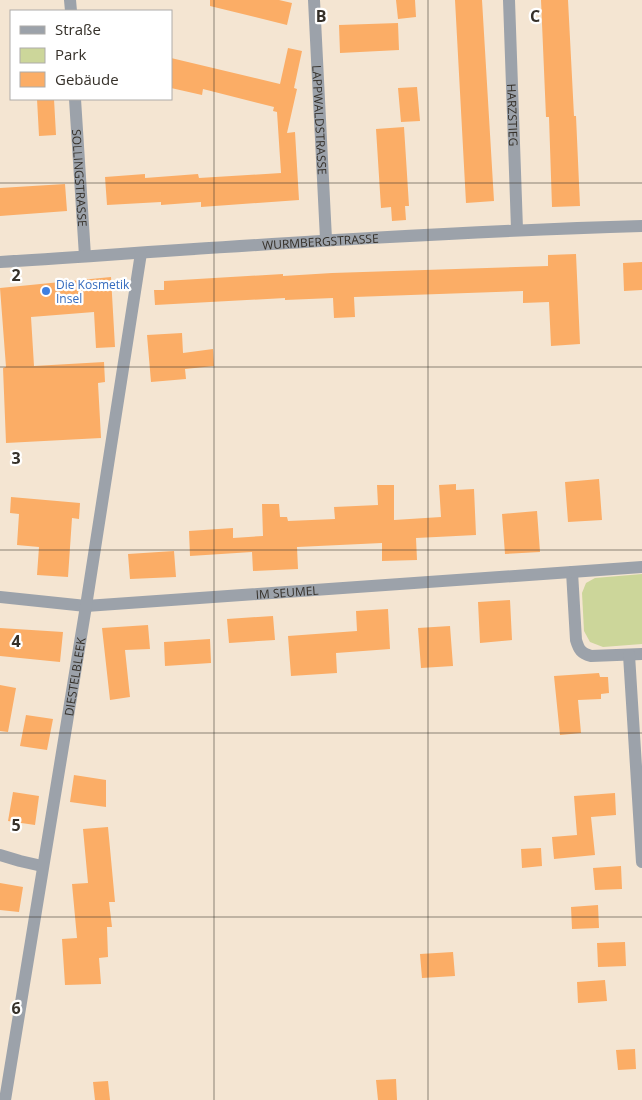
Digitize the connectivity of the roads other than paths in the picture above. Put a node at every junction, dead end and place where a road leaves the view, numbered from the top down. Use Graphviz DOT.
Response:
graph roads {
  1 [pos="314,0"];
  2 [pos="509,0"];
  3 [pos="75,100"];
  4 [pos="642,226"];
  5 [pos="518,229"];
  6 [pos="326,239"];
  7 [pos="141,253"];
  8 [pos="85,256"];
  9 [pos="0,262"];
  10 [pos="642,567"];
  11 [pos="572,572"];
  12 [pos="0,597"];
  13 [pos="86,606"];
  14 [pos="636,655"];
  15 [pos="0,855"];
  16 [pos="642,862"];
  17 [pos="42,866"];
  18 [pos="5,1100"];
  1 -- 6 [label="street, LAPPWALDSTRASSE"];
  2 -- 5 [label="street, HARZSTIEG"];
  3 -- 8 [label="street, SOLLINGSTRASSE"];
  4 -- 5 [label="street, WURMBERGSTRASSE"];
  5 -- 6 [label="street, WURMBERGSTRASSE"];
  6 -- 7 [label="street, WURMBERGSTRASSE"];
  7 -- 8 [label="street, WURMBERGSTRASSE"];
  7 -- 13 [label="street, DIESTELBLEEK"];
  8 -- 9 [label="street, WURMBERGSTRASSE"];
  10 -- 11 [label="street, IM SEUMEL"];
  11 -- 13 [label="street, IM SEUMEL"];
  11 -- 14 [label="street"];
  12 -- 13 [label="street, IM SEUMEL"];
  13 -- 17 [label="street, DIESTELBLEEK"];
  14 -- 16 [label="street"];
  15 -- 17 [label="street"];
  17 -- 18 [label="street, DIESTELBLEEK"];
}
